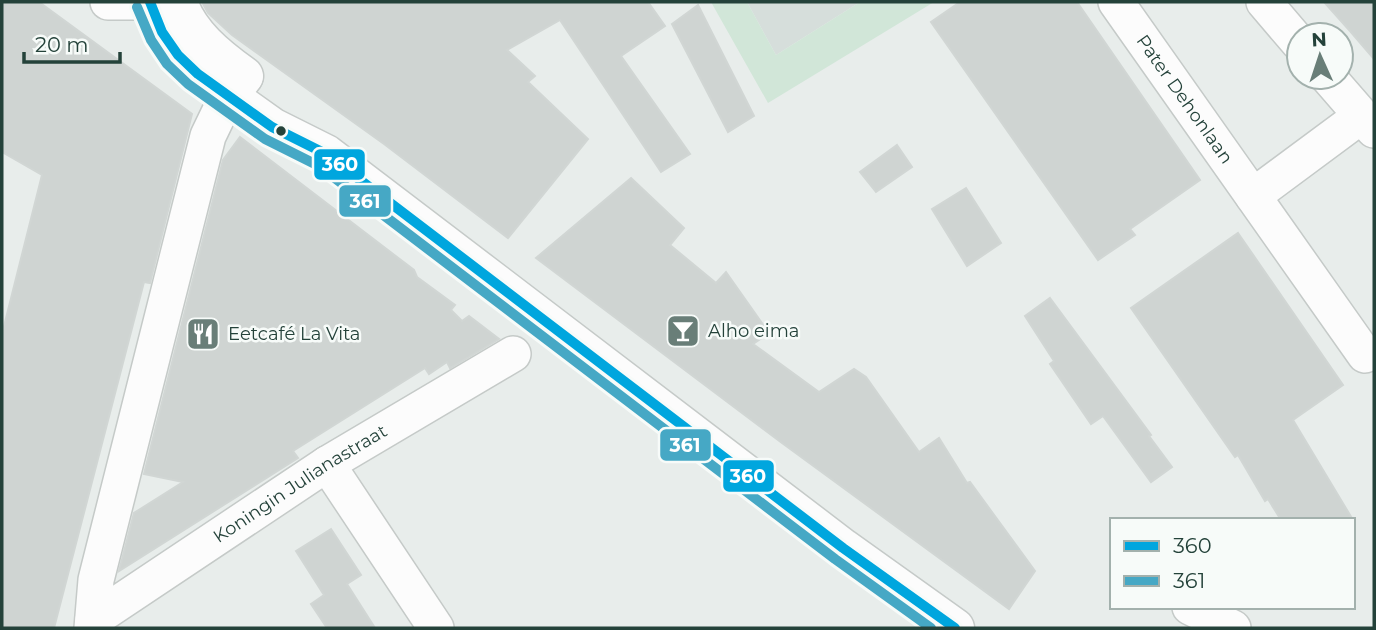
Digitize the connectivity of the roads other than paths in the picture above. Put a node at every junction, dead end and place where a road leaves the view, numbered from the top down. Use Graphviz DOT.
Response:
graph roads {
  1 [pos="108,2"];
  2 [pos="133,2"];
  3 [pos="150,2"];
  4 [pos="178,2"];
  5 [pos="1116,2"];
  6 [pos="1264,2"];
  7 [pos="1285,27"];
  8 [pos="238,87"];
  9 [pos="1340,91"];
  10 [pos="1368,123"];
  11 [pos="1253,196"];
  12 [pos="513,354"];
  13 [pos="1365,355"];
  14 [pos="327,464"];
  15 [pos="1194,609"];
  16 [pos="92,624"];
  17 [pos="436,628"];
  18 [pos="955,628"];
  19 [pos="1233,628"];
  1 -- 2 [label="street"];
  3 -- 8 [label="street"];
  4 -- 8 [label="street"];
  5 -- 11 [label="street, Pater Dehonlaan"];
  6 -- 7 [label="street"];
  8 -- 16 [label="street"];
  8 -- 18 [label="street"];
  9 -- 10 [label="street"];
  10 -- 11 [label="street"];
  11 -- 13 [label="street, Pater Dehonlaan"];
  12 -- 14 [label="street, Koningin Julianastraat"];
  14 -- 16 [label="street, Koningin Julianastraat"];
  14 -- 17 [label="street"];
  15 -- 19 [label="street"];
}
